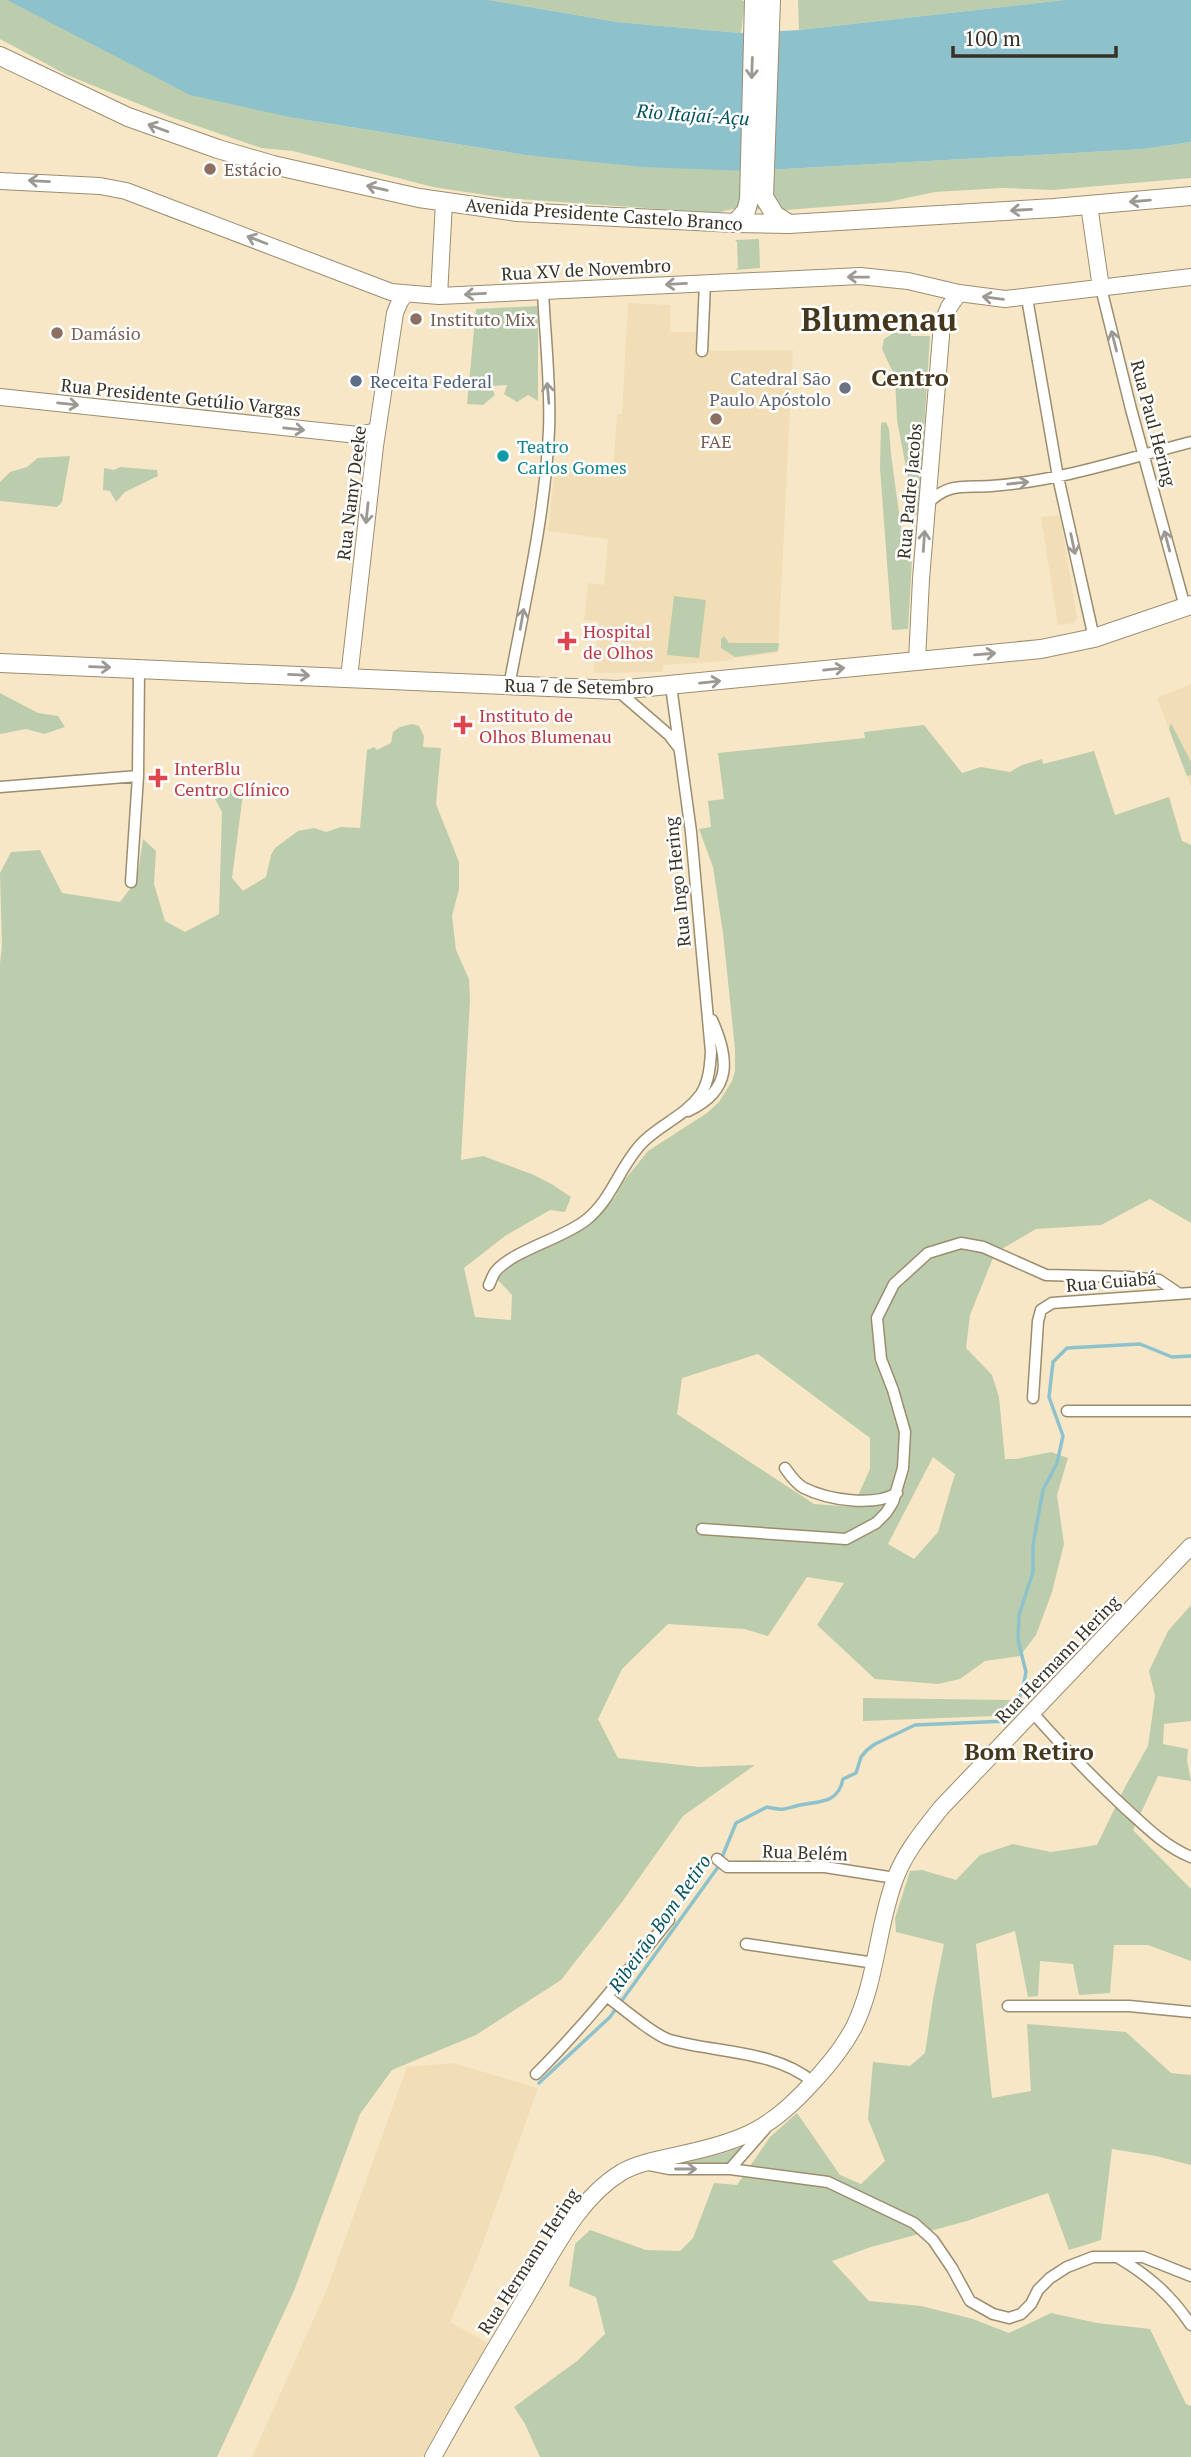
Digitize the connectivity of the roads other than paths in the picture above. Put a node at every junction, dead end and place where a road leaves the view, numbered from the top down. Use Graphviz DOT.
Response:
graph roads {
  1 [pos="754,0"];
  2 [pos="771,0"];
  3 [pos="0,56"];
  4 [pos="0,181"];
  5 [pos="1191,196"];
  6 [pos="756,198"];
  7 [pos="444,202"];
  8 [pos="1089,205"];
  9 [pos="735,223"];
  10 [pos="789,224"];
  11 [pos="1191,276"];
  12 [pos="705,283"];
  13 [pos="925,285"];
  14 [pos="1101,288"];
  15 [pos="543,290"];
  16 [pos="399,293"];
  17 [pos="959,293"];
  18 [pos="439,296"];
  19 [pos="1027,298"];
  20 [pos="942,324"];
  21 [pos="702,351"];
  22 [pos="0,397"];
  23 [pos="376,438"];
  24 [pos="1191,442"];
  25 [pos="1144,455"];
  26 [pos="930,469"];
  27 [pos="1058,477"];
  28 [pos="950,487"];
  29 [pos="927,503"];
  30 [pos="1188,606"];
  31 [pos="1094,638"];
  32 [pos="917,661"];
  33 [pos="0,663"];
  34 [pos="139,669"];
  35 [pos="349,678"];
  36 [pos="509,686"];
  37 [pos="671,686"];
  38 [pos="617,690"];
  39 [pos="681,750"];
  40 [pos="138,776"];
  41 [pos="0,787"];
  42 [pos="131,882"];
  43 [pos="489,1285"];
  44 [pos="1178,1293"];
  45 [pos="1191,1293"];
  46 [pos="1033,1398"];
  47 [pos="1067,1411"];
  48 [pos="1191,1411"];
  49 [pos="785,1468"];
  50 [pos="897,1493"];
  51 [pos="702,1529"];
  52 [pos="1191,1546"];
  53 [pos="1032,1712"];
  54 [pos="1191,1857"];
  55 [pos="717,1859"];
  56 [pos="895,1878"];
  57 [pos="669,1920"];
  58 [pos="746,1944"];
  59 [pos="875,1963"];
  60 [pos="615,2002"];
  61 [pos="1008,2006"];
  62 [pos="1191,2012"];
  63 [pos="536,2074"];
  64 [pos="813,2082"];
  65 [pos="769,2124"];
  66 [pos="643,2164"];
  67 [pos="730,2169"];
  68 [pos="1115,2255"];
  69 [pos="1191,2276"];
  70 [pos="1191,2325"];
  71 [pos="433,2457"];
  1 -- 6 [label="main road, one-way"];
  2 -- 6 [label="main road"];
  7 -- 3 [label="main road, Avenida Presidente Castelo Branco, one-way"];
  16 -- 4 [label="street, Rua XV de Novembro, one-way"];
  5 -- 8 [label="main road, Avenida Presidente Castelo Branco, one-way"];
  6 -- 9 [label="main road"];
  6 -- 10 [label="main road"];
  7 -- 9 [label="main road, Avenida Presidente Castelo Branco"];
  7 -- 18 [label="street"];
  8 -- 10 [label="main road, Avenida Presidente Castelo Branco, one-way"];
  8 -- 14 [label="street"];
  9 -- 10 [label="main road, Avenida Presidente Castelo Branco"];
  11 -- 14 [label="street, Rua XV de Novembro"];
  13 -- 12 [label="street, Rua XV de Novembro, one-way"];
  12 -- 15 [label="street, Rua XV de Novembro, one-way"];
  12 -- 21 [label="street"];
  13 -- 17 [label="street, Rua XV de Novembro"];
  13 -- 20 [label="street, Rua Padre Jacobs"];
  14 -- 19 [label="street, Rua XV de Novembro"];
  25 -- 14 [label="street, Rua Paul Hering, one-way"];
  15 -- 18 [label="street, Rua XV de Novembro, one-way"];
  36 -- 15 [label="street, one-way"];
  16 -- 18 [label="street, Rua XV de Novembro"];
  16 -- 23 [label="street, Rua Namy Deeke"];
  19 -- 17 [label="street, Rua XV de Novembro, one-way"];
  17 -- 20 [label="street, Rua Padre Jacobs"];
  19 -- 27 [label="street"];
  20 -- 26 [label="street, Rua Padre Jacobs"];
  22 -- 23 [label="street, Rua Presidente Getúlio Vargas, one-way"];
  23 -- 35 [label="street, Rua Namy Deeke, one-way"];
  24 -- 25 [label="street"];
  25 -- 27 [label="street"];
  30 -- 25 [label="street, Rua Paul Hering, one-way"];
  26 -- 28 [label="street"];
  26 -- 29 [label="street, Rua Padre Jacobs"];
  28 -- 27 [label="street, one-way"];
  27 -- 31 [label="street, one-way"];
  28 -- 29 [label="street"];
  32 -- 29 [label="street, Rua Padre Jacobs, one-way"];
  30 -- 31 [label="main road, Rua 7 de Setembro"];
  32 -- 31 [label="main road, Rua 7 de Setembro, one-way"];
  37 -- 32 [label="main road, Rua 7 de Setembro, one-way"];
  33 -- 34 [label="main road, Rua 7 de Setembro, one-way"];
  34 -- 35 [label="main road, Rua 7 de Setembro, one-way"];
  34 -- 40 [label="street"];
  35 -- 36 [label="main road, Rua 7 de Setembro"];
  36 -- 38 [label="main road, Rua 7 de Setembro"];
  37 -- 38 [label="main road, Rua 7 de Setembro"];
  37 -- 39 [label="street, Rua Ingo Hering"];
  38 -- 39 [label="street"];
  39 -- 43 [label="street, Rua Ingo Hering"];
  40 -- 41 [label="street"];
  40 -- 42 [label="street"];
  44 -- 45 [label="street, Rua Cuiabá"];
  44 -- 46 [label="street, Rua Cuiabá"];
  44 -- 50 [label="street"];
  47 -- 48 [label="street"];
  49 -- 50 [label="street"];
  50 -- 51 [label="street"];
  52 -- 53 [label="street, Rua Hermann Hering"];
  53 -- 54 [label="street"];
  53 -- 56 [label="street, Rua Hermann Hering"];
  55 -- 56 [label="street, Rua Belém"];
  56 -- 59 [label="street, Rua Hermann Hering"];
  57 -- 60 [label="street"];
  58 -- 59 [label="street"];
  59 -- 64 [label="street, Rua Hermann Hering"];
  60 -- 63 [label="street"];
  60 -- 64 [label="street"];
  61 -- 62 [label="street"];
  64 -- 65 [label="street, Rua Hermann Hering"];
  65 -- 66 [label="street, Rua Hermann Hering"];
  65 -- 67 [label="street"];
  66 -- 67 [label="street, one-way"];
  66 -- 71 [label="street, Rua Hermann Hering"];
  67 -- 68 [label="street"];
  68 -- 69 [label="street"];
  68 -- 70 [label="street"];
}
